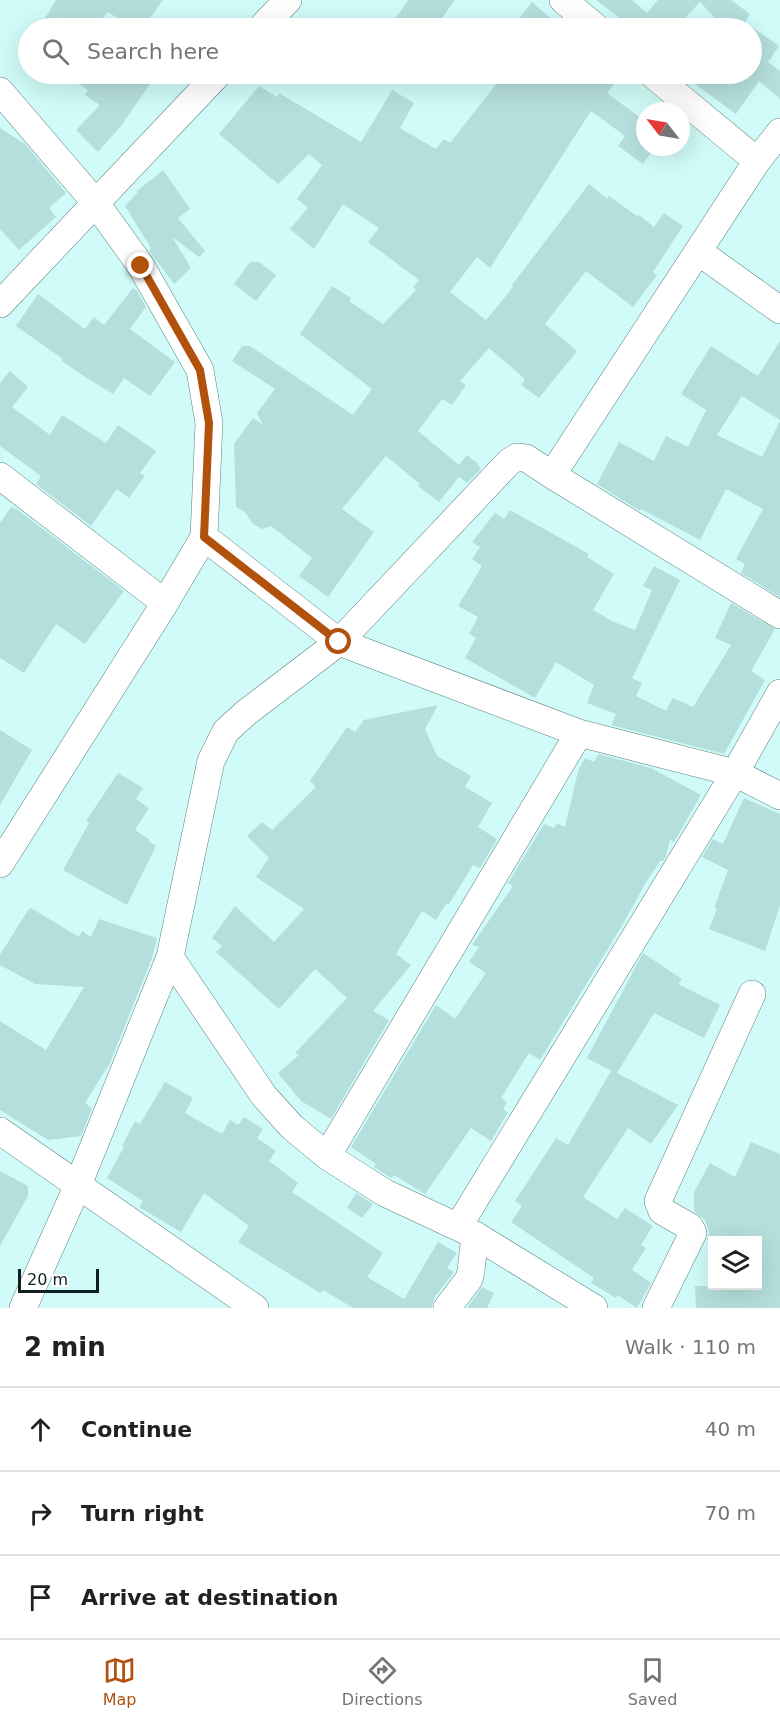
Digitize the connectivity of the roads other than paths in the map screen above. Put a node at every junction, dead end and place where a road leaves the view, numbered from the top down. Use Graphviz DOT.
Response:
graph roads {
  1 [pos="288,0"];
  2 [pos="563,0"];
  3 [pos="271,18"];
  4 [pos="585,18"];
  5 [pos="208,84"];
  6 [pos="664,84"];
  7 [pos="0,91"];
  8 [pos="780,132"];
  9 [pos="757,161"];
  10 [pos="95,202"];
  11 [pos="699,252"];
  12 [pos="0,304"];
  13 [pos="780,310"];
  14 [pos="0,476"];
  15 [pos="552,476"];
  16 [pos="204,537"];
  17 [pos="165,603"];
  18 [pos="780,615"];
  19 [pos="339,642"];
  20 [pos="780,693"];
  21 [pos="579,733"];
  22 [pos="735,773"];
  23 [pos="780,796"];
  24 [pos="0,864"];
  25 [pos="170,957"];
  26 [pos="752,994"];
  27 [pos="0,1131"];
  28 [pos="327,1156"];
  29 [pos="78,1185"];
  30 [pos="466,1231"];
  31 [pos="23,1308"];
  32 [pos="255,1308"];
  33 [pos="447,1308"];
  34 [pos="594,1308"];
  35 [pos="656,1308"];
  1 -- 3 [label="street"];
  2 -- 4 [label="street"];
  5 -- 10 [label="street"];
  6 -- 9 [label="street"];
  7 -- 10 [label="street"];
  8 -- 9 [label="street"];
  9 -- 11 [label="street"];
  10 -- 12 [label="street"];
  10 -- 16 [label="street"];
  11 -- 13 [label="street"];
  11 -- 15 [label="street"];
  14 -- 17 [label="street"];
  15 -- 18 [label="street"];
  15 -- 19 [label="street"];
  16 -- 17 [label="street"];
  16 -- 19 [label="street"];
  17 -- 24 [label="street"];
  19 -- 21 [label="street"];
  19 -- 25 [label="street"];
  20 -- 22 [label="street"];
  21 -- 22 [label="street"];
  21 -- 28 [label="street"];
  22 -- 23 [label="street"];
  22 -- 30 [label="street"];
  25 -- 28 [label="street"];
  25 -- 29 [label="street"];
  26 -- 35 [label="street"];
  27 -- 29 [label="street"];
  28 -- 30 [label="street"];
  29 -- 31 [label="street"];
  29 -- 32 [label="street"];
  30 -- 33 [label="street"];
  30 -- 34 [label="street"];
}
